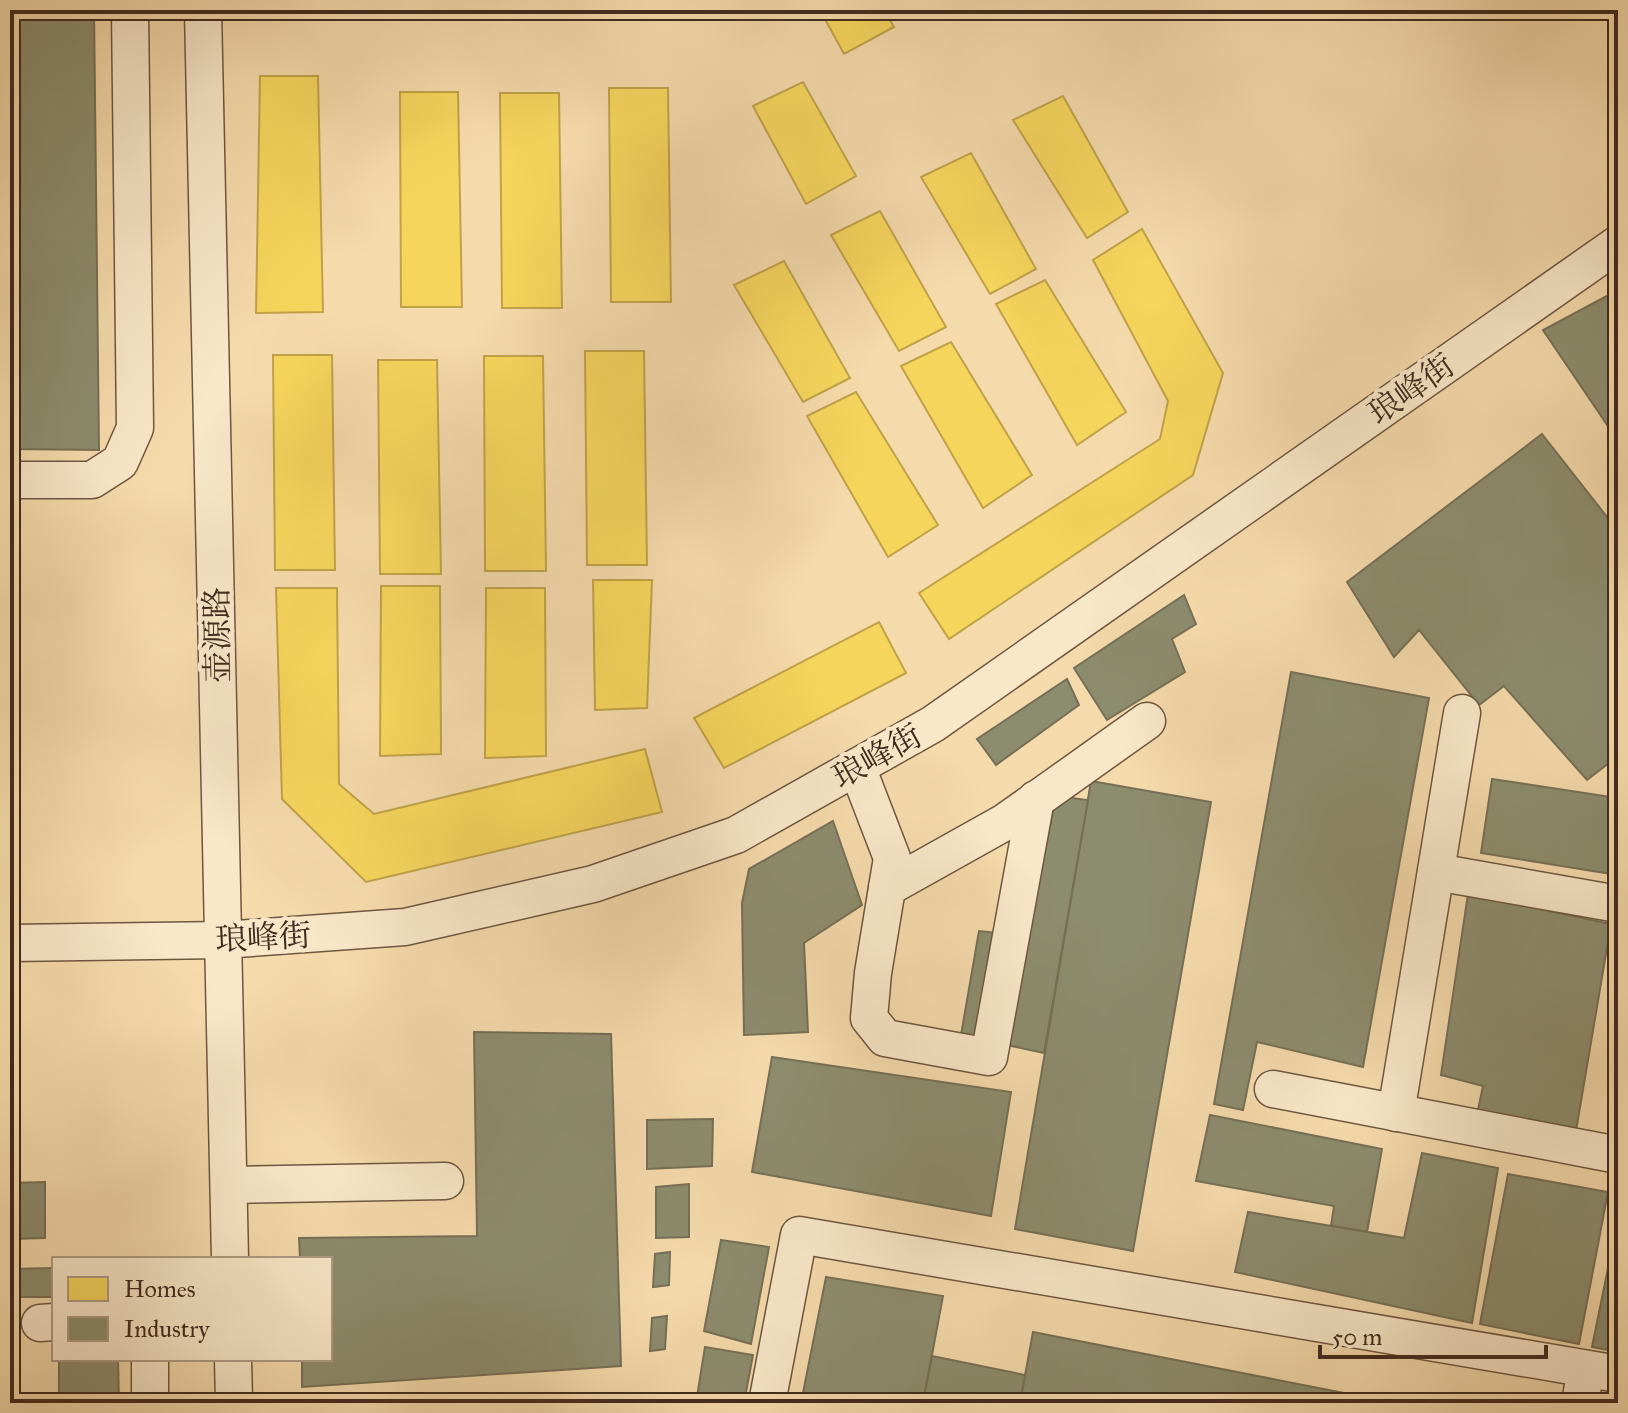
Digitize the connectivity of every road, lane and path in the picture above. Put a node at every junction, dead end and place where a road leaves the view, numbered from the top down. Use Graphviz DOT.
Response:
graph roads {
  1 [pos="130,10"];
  2 [pos="203,10"];
  3 [pos="1618,244"];
  4 [pos="10,480"];
  5 [pos="1462,713"];
  6 [pos="1147,721"];
  7 [pos="857,767"];
  8 [pos="1036,799"];
  9 [pos="1436,872"];
  10 [pos="887,888"];
  11 [pos="1618,904"];
  12 [pos="223,940"];
  13 [pos="10,943"];
  14 [pos="1273,1089"];
  15 [pos="1396,1113"];
  16 [pos="1618,1155"];
  17 [pos="445,1181"];
  18 [pos="229,1185"];
  19 [pos="230,1257"];
  20 [pos="150,1361"];
  21 [pos="233,1361"];
  22 [pos="1594,1382"];
  23 [pos="150,1403"];
  24 [pos="234,1403"];
  25 [pos="767,1403"];
  1 -- 4 [label="street"];
  2 -- 12 [label="street, 壶源路"];
  3 -- 7 [label="street, 琅峰街"];
  5 -- 9 [label="street"];
  6 -- 8 [label="street"];
  7 -- 10 [label="street"];
  7 -- 12 [label="street, 琅峰街"];
  8 -- 10 [label="street"];
  8 -- 10 [label="street"];
  9 -- 11 [label="street"];
  9 -- 15 [label="street"];
  12 -- 13 [label="street, 琅峰街"];
  12 -- 18 [label="street, 壶源路"];
  14 -- 15 [label="street"];
  15 -- 16 [label="street"];
  17 -- 18 [label="street"];
  18 -- 19 [label="street, 壶源路"];
  20 -- 23 [label="street"];
  21 -- 24 [label="street"];
  22 -- 25 [label="street"];
}
